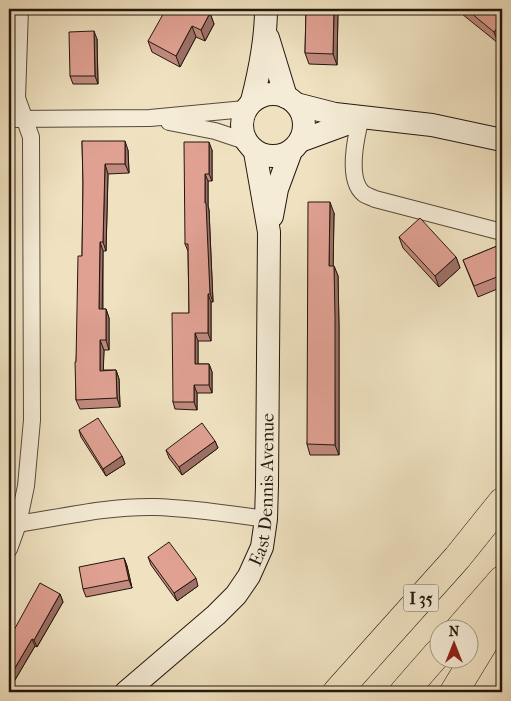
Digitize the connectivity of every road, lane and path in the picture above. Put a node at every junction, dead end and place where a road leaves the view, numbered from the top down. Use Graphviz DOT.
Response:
graph roads {
  1 [pos="20,9"];
  2 [pos="266,9"];
  3 [pos="266,32"];
  4 [pos="291,100"];
  5 [pos="249,105"];
  6 [pos="150,118"];
  7 [pos="361,118"];
  8 [pos="9,119"];
  9 [pos="26,119"];
  10 [pos="502,140"];
  11 [pos="295,146"];
  12 [pos="250,147"];
  13 [pos="498,231"];
  14 [pos="269,232"];
  15 [pos="502,502"];
  16 [pos="266,519"];
  17 [pos="18,524"];
  18 [pos="9,549"];
  19 [pos="502,580"];
  20 [pos="502,613"];
  21 [pos="469,618"];
  22 [pos="428,664"];
  23 [pos="126,692"];
  24 [pos="337,692"];
  25 [pos="404,692"];
  26 [pos="454,692"];
  1 -- 9 [label="street"];
  2 -- 3 [label="street"];
  3 -- 4 [label="street"];
  3 -- 5 [label="street"];
  4 -- 5 [label="street"];
  4 -- 7 [label="street"];
  4 -- 11 [label="street"];
  5 -- 6 [label="street"];
  5 -- 12 [label="street"];
  6 -- 9 [label="street"];
  6 -- 12 [label="street"];
  7 -- 10 [label="street"];
  7 -- 11 [label="street"];
  7 -- 13 [label="street"];
  8 -- 9 [label="street"];
  9 -- 17 [label="street"];
  11 -- 12 [label="street"];
  11 -- 14 [label="street, East Dennis Avenue"];
  12 -- 14 [label="street, East Dennis Avenue"];
  14 -- 16 [label="street, East Dennis Avenue"];
  15 -- 24 [label="highway, I 35"];
  16 -- 17 [label="street"];
  16 -- 23 [label="street, East Dennis Avenue"];
  17 -- 18 [label="street"];
  19 -- 21 [label="highway"];
  20 -- 26 [label="highway"];
  22 -- 25 [label="highway"];
}
